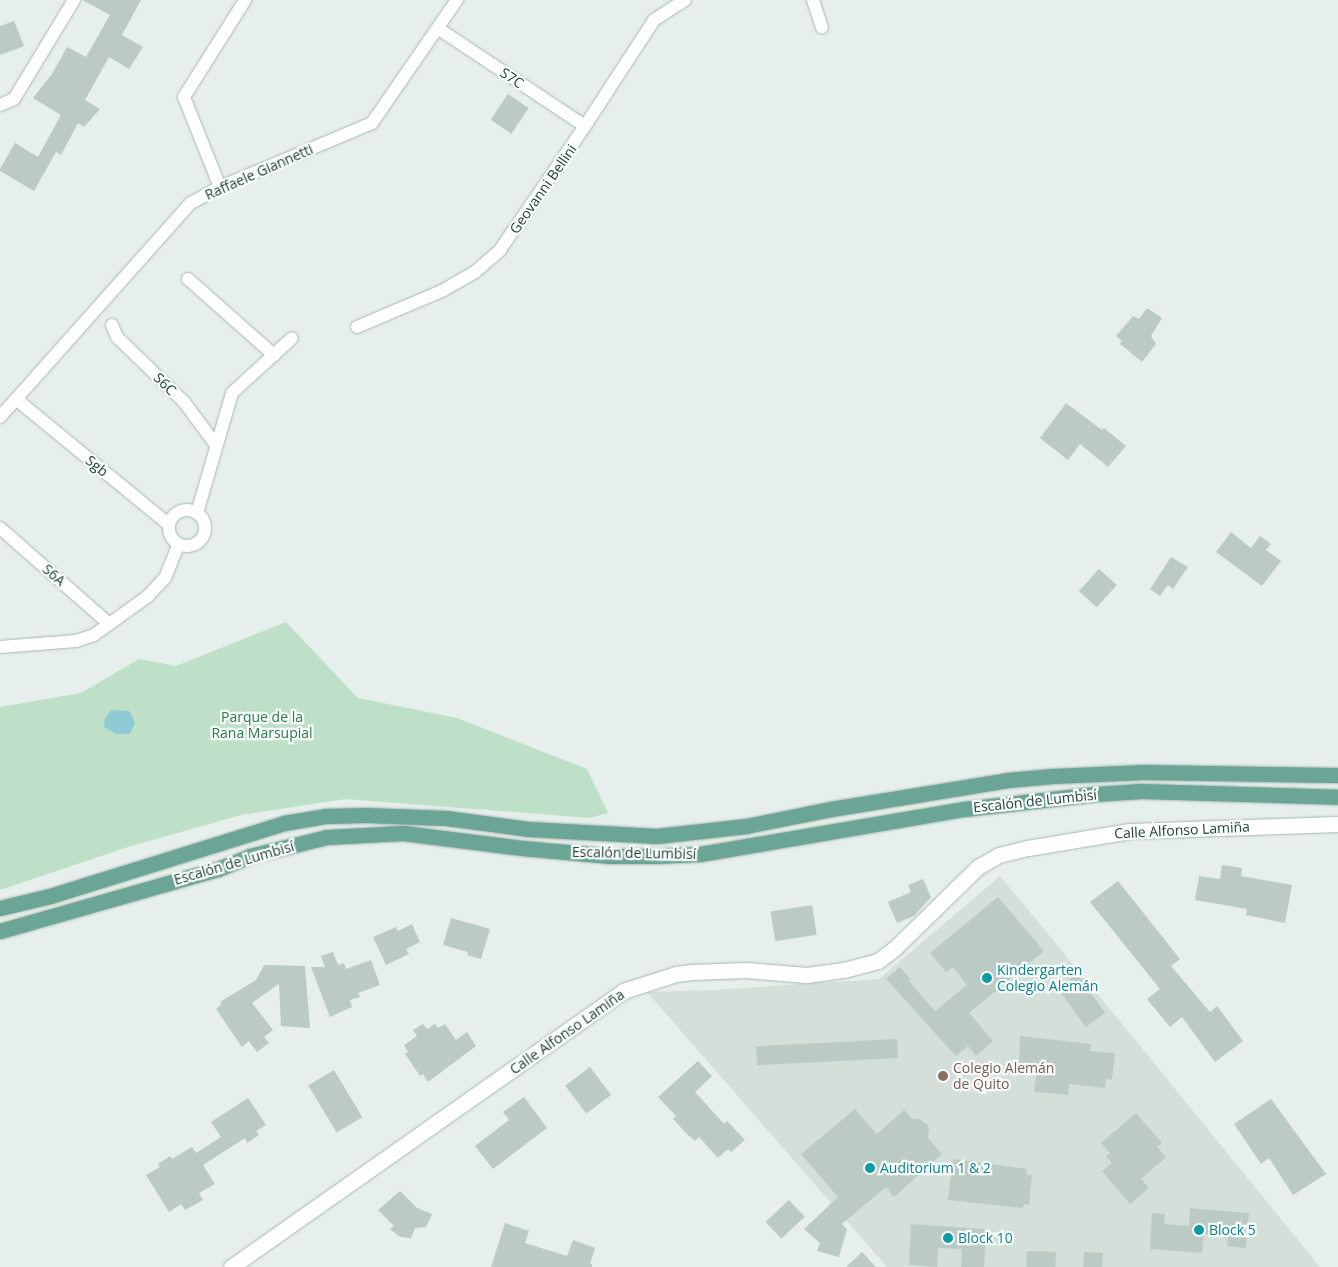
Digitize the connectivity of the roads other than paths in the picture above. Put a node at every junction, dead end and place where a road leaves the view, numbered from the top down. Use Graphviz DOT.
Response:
graph roads {
  1 [pos="74,0"];
  2 [pos="245,0"];
  3 [pos="457,0"];
  4 [pos="685,0"];
  5 [pos="813,0"];
  6 [pos="822,28"];
  7 [pos="439,29"];
  8 [pos="0,105"];
  9 [pos="585,126"];
  10 [pos="220,187"];
  11 [pos="188,279"];
  12 [pos="112,325"];
  13 [pos="356,327"];
  14 [pos="292,338"];
  15 [pos="274,355"];
  16 [pos="16,399"];
  17 [pos="0,417"];
  18 [pos="216,445"];
  19 [pos="197,513"];
  20 [pos="168,524"];
  21 [pos="0,528"];
  22 [pos="178,545"];
  23 [pos="108,623"];
  24 [pos="0,647"];
  25 [pos="1338,775"];
  26 [pos="1338,797"];
  27 [pos="1338,824"];
  28 [pos="0,908"];
  29 [pos="0,931"];
  30 [pos="231,1267"];
  1 -- 8 [label="street"];
  2 -- 10 [label="street"];
  3 -- 7 [label="street, Raffaele Giannetti"];
  4 -- 9 [label="street, Geovanni Bellini"];
  5 -- 6 [label="street"];
  7 -- 9 [label="street, S7C"];
  7 -- 10 [label="street, Raffaele Giannetti"];
  9 -- 13 [label="street, Geovanni Bellini"];
  10 -- 16 [label="street, Raffaele Giannetti"];
  11 -- 15 [label="street"];
  12 -- 18 [label="street, S6C"];
  14 -- 15 [label="street"];
  15 -- 18 [label="street"];
  16 -- 17 [label="street, Raffaele Giannetti"];
  16 -- 20 [label="street, Sgb"];
  18 -- 19 [label="street"];
  19 -- 20 [label="street"];
  19 -- 22 [label="street"];
  20 -- 22 [label="street"];
  21 -- 23 [label="street, S6A"];
  22 -- 23 [label="street"];
  23 -- 24 [label="street"];
  25 -- 28 [label="main road, Escalón de Lumbisí"];
  26 -- 29 [label="main road, Escalón de Lumbisí"];
  27 -- 30 [label="street, Calle Alfonso Lamiña"];
}
